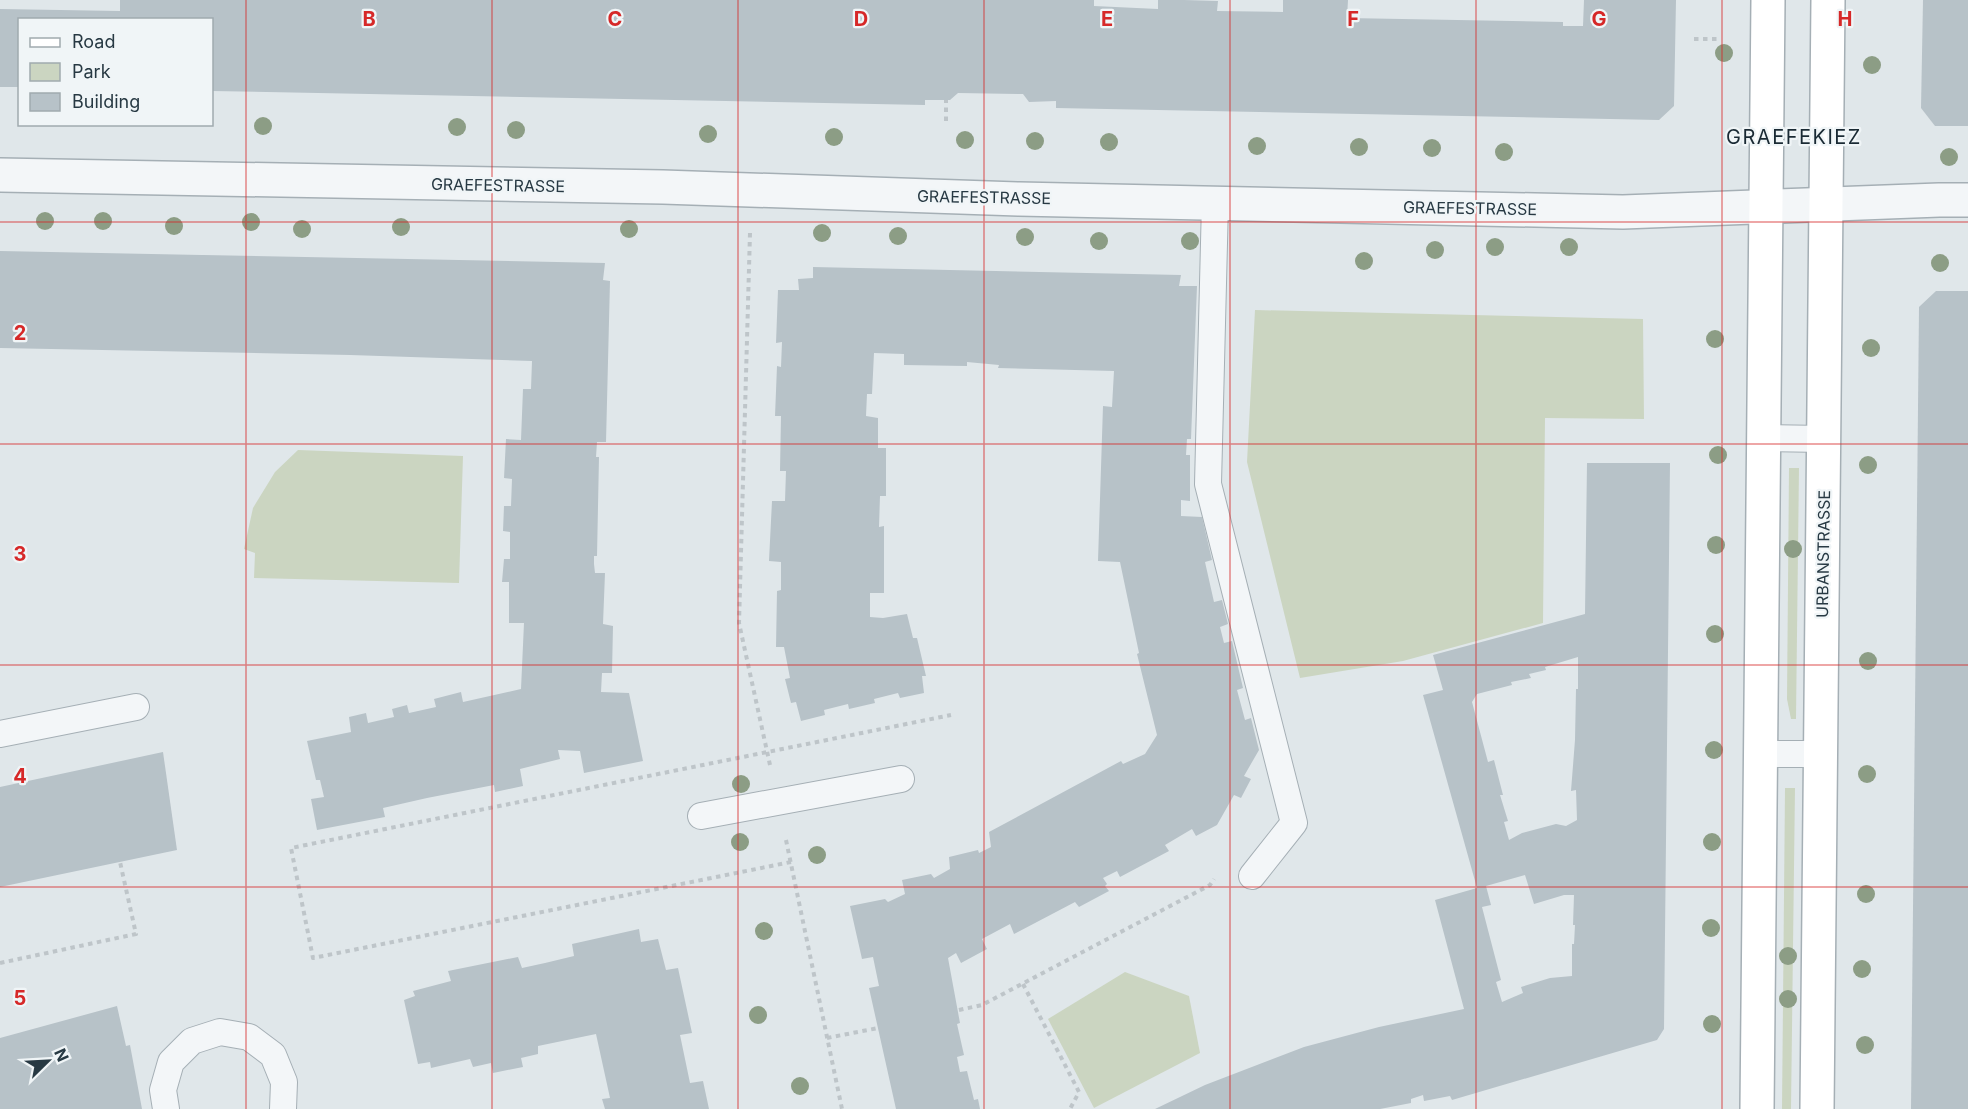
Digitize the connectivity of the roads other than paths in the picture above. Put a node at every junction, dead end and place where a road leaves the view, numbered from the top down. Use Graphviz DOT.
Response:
graph roads {
  1 [pos="1768,0"];
  2 [pos="1828,0"];
  3 [pos="0,175"];
  4 [pos="1968,200"];
  5 [pos="1215,203"];
  6 [pos="1826,204"];
  7 [pos="1766,206"];
  8 [pos="1764,438"];
  9 [pos="1824,439"];
  10 [pos="136,707"];
  11 [pos="0,734"];
  12 [pos="1761,754"];
  13 [pos="1820,754"];
  14 [pos="901,779"];
  15 [pos="701,816"];
  16 [pos="1252,876"];
  17 [pos="166,1109"];
  18 [pos="283,1109"];
  19 [pos="1757,1109"];
  20 [pos="1817,1109"];
  1 -- 7 [label="main road"];
  2 -- 6 [label="main road, URBANSTRASSE"];
  3 -- 5 [label="street, GRAEFESTRASSE"];
  4 -- 6 [label="street, GRAEFESTRASSE"];
  5 -- 7 [label="street, GRAEFESTRASSE"];
  5 -- 16 [label="lane"];
  6 -- 7 [label="street, GRAEFESTRASSE"];
  6 -- 9 [label="main road, URBANSTRASSE"];
  7 -- 8 [label="main road"];
  8 -- 9 [label="lane"];
  8 -- 12 [label="main road"];
  9 -- 13 [label="main road, URBANSTRASSE"];
  10 -- 11 [label="lane"];
  12 -- 13 [label="lane"];
  12 -- 19 [label="main road"];
  13 -- 20 [label="main road, URBANSTRASSE"];
  14 -- 15 [label="lane"];
  17 -- 18 [label="lane"];
}
